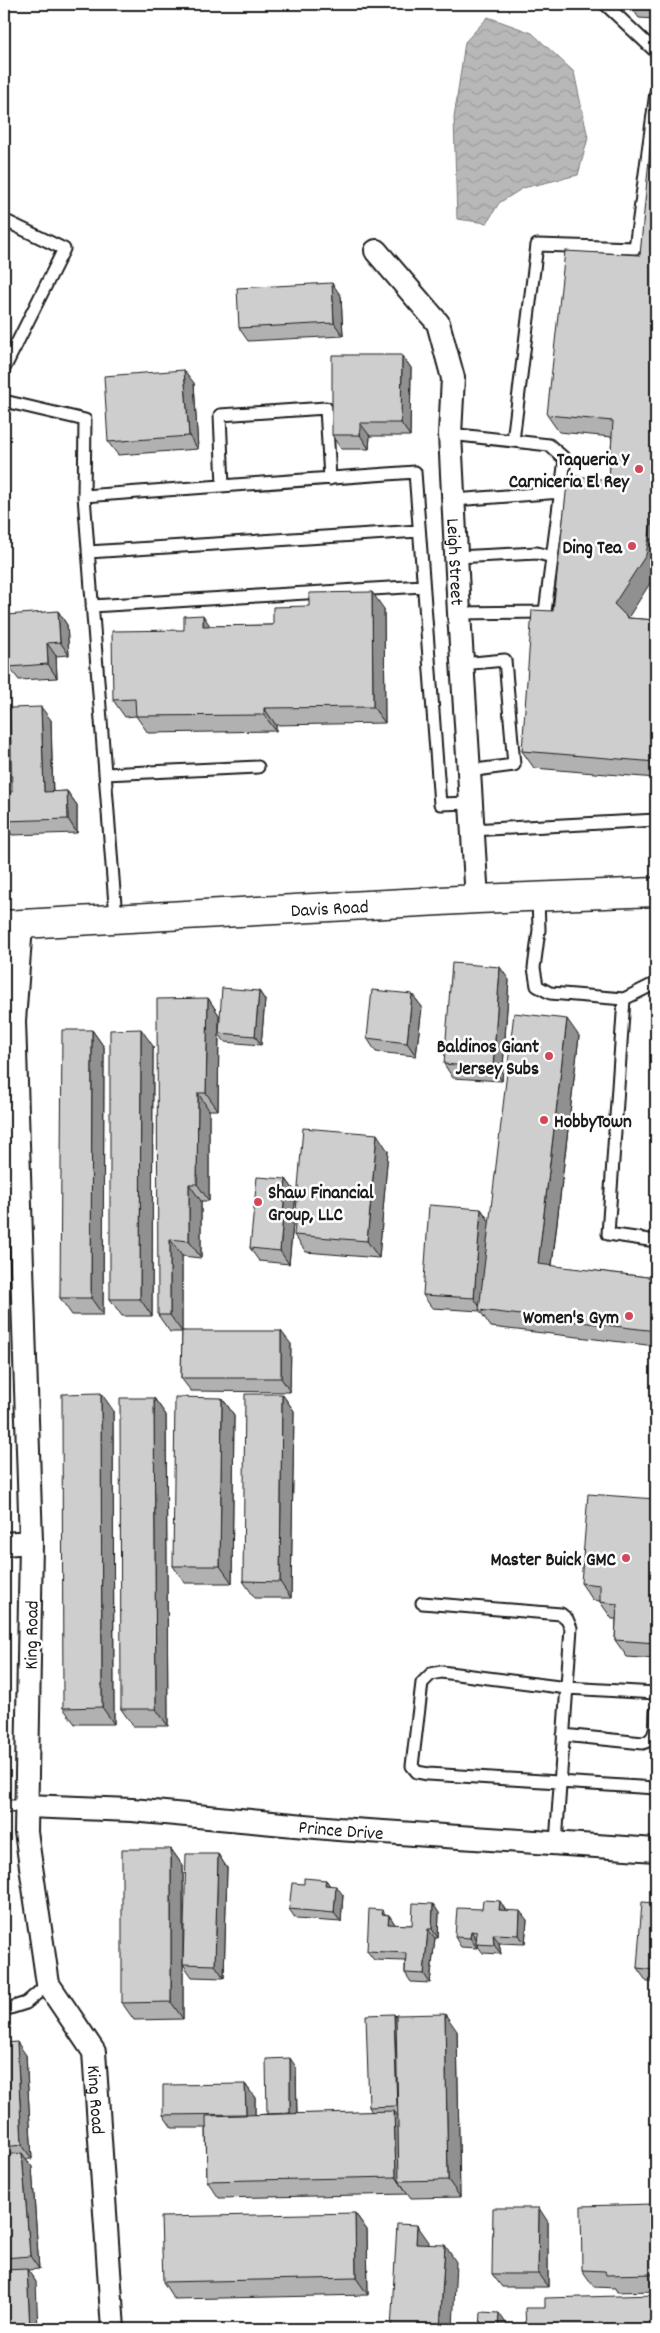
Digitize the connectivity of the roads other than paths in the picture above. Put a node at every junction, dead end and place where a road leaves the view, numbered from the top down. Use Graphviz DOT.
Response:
graph roads {
  1 [pos="605,4"];
  2 [pos="656,52"];
  3 [pos="656,92"];
  4 [pos="4,230"];
  5 [pos="376,251"];
  6 [pos="4,369"];
  7 [pos="4,401"];
  8 [pos="450,434"];
  9 [pos="513,441"];
  10 [pos="330,479"];
  11 [pos="223,486"];
  12 [pos="561,492"];
  13 [pos="84,496"];
  14 [pos="454,500"];
  15 [pos="419,531"];
  16 [pos="88,552"];
  17 [pos="456,557"];
  18 [pos="552,557"];
  19 [pos="423,586"];
  20 [pos="92,606"];
  21 [pos="458,613"];
  22 [pos="462,664"];
  23 [pos="258,767"];
  24 [pos="468,771"];
  25 [pos="105,774"];
  26 [pos="470,803"];
  27 [pos="656,820"];
  28 [pos="472,830"];
  29 [pos="656,892"];
  30 [pos="538,897"];
  31 [pos="477,899"];
  32 [pos="116,920"];
  33 [pos="12,925"];
  34 [pos="656,983"];
  35 [pos="624,999"];
  36 [pos="656,1241"];
  37 [pos="31,1542"];
  38 [pos="4,1544"];
  39 [pos="422,1603"];
  40 [pos="567,1688"];
  41 [pos="656,1693"];
  42 [pos="656,1712"];
  43 [pos="564,1735"];
  44 [pos="560,1783"];
  45 [pos="656,1788"];
  46 [pos="4,1806"];
  47 [pos="26,1806"];
  48 [pos="556,1843"];
  49 [pos="656,1850"];
  50 [pos="48,1984"];
  51 [pos="4,2010"];
  52 [pos="113,2329"];
  1 -- 2 [label="lane"];
  3 -- 9 [label="lane"];
  4 -- 6 [label="lane"];
  5 -- 8 [label="street, Leigh Street"];
  7 -- 13 [label="lane"];
  8 -- 9 [label="lane"];
  8 -- 14 [label="street, Leigh Street"];
  9 -- 12 [label="lane"];
  10 -- 11 [label="lane"];
  10 -- 11 [label="lane"];
  10 -- 15 [label="lane"];
  11 -- 13 [label="lane"];
  12 -- 14 [label="lane"];
  12 -- 18 [label="lane"];
  13 -- 16 [label="lane"];
  14 -- 17 [label="street, Leigh Street"];
  15 -- 16 [label="lane"];
  15 -- 19 [label="lane"];
  16 -- 20 [label="lane"];
  17 -- 18 [label="lane"];
  17 -- 21 [label="street, Leigh Street"];
  18 -- 21 [label="lane"];
  19 -- 20 [label="lane"];
  19 -- 26 [label="lane"];
  20 -- 25 [label="lane"];
  21 -- 22 [label="street, Leigh Street"];
  22 -- 24 [label="street, Leigh Street"];
  22 -- 24 [label="lane"];
  23 -- 25 [label="lane"];
  24 -- 26 [label="street, Leigh Street"];
  25 -- 32 [label="lane"];
  26 -- 28 [label="street, Leigh Street"];
  27 -- 28 [label="lane"];
  28 -- 31 [label="street, Leigh Street"];
  29 -- 30 [label="main road, Davis Road"];
  30 -- 31 [label="main road, Davis Road"];
  30 -- 35 [label="lane"];
  31 -- 32 [label="main road, Davis Road"];
  32 -- 33 [label="main road, Davis Road"];
  33 -- 37 [label="street, King Road"];
  34 -- 35 [label="lane"];
  35 -- 36 [label="lane"];
  37 -- 38 [label="street"];
  37 -- 47 [label="street, King Road"];
  39 -- 40 [label="lane"];
  40 -- 41 [label="lane"];
  40 -- 43 [label="lane"];
  40 -- 44 [label="lane"];
  42 -- 43 [label="lane"];
  43 -- 44 [label="lane"];
  44 -- 45 [label="lane"];
  44 -- 48 [label="lane"];
  46 -- 47 [label="lane"];
  47 -- 48 [label="street, Prince Drive"];
  47 -- 50 [label="street, King Road"];
  48 -- 49 [label="street, Prince Drive"];
  50 -- 51 [label="lane"];
  50 -- 52 [label="street, King Road"];
}
